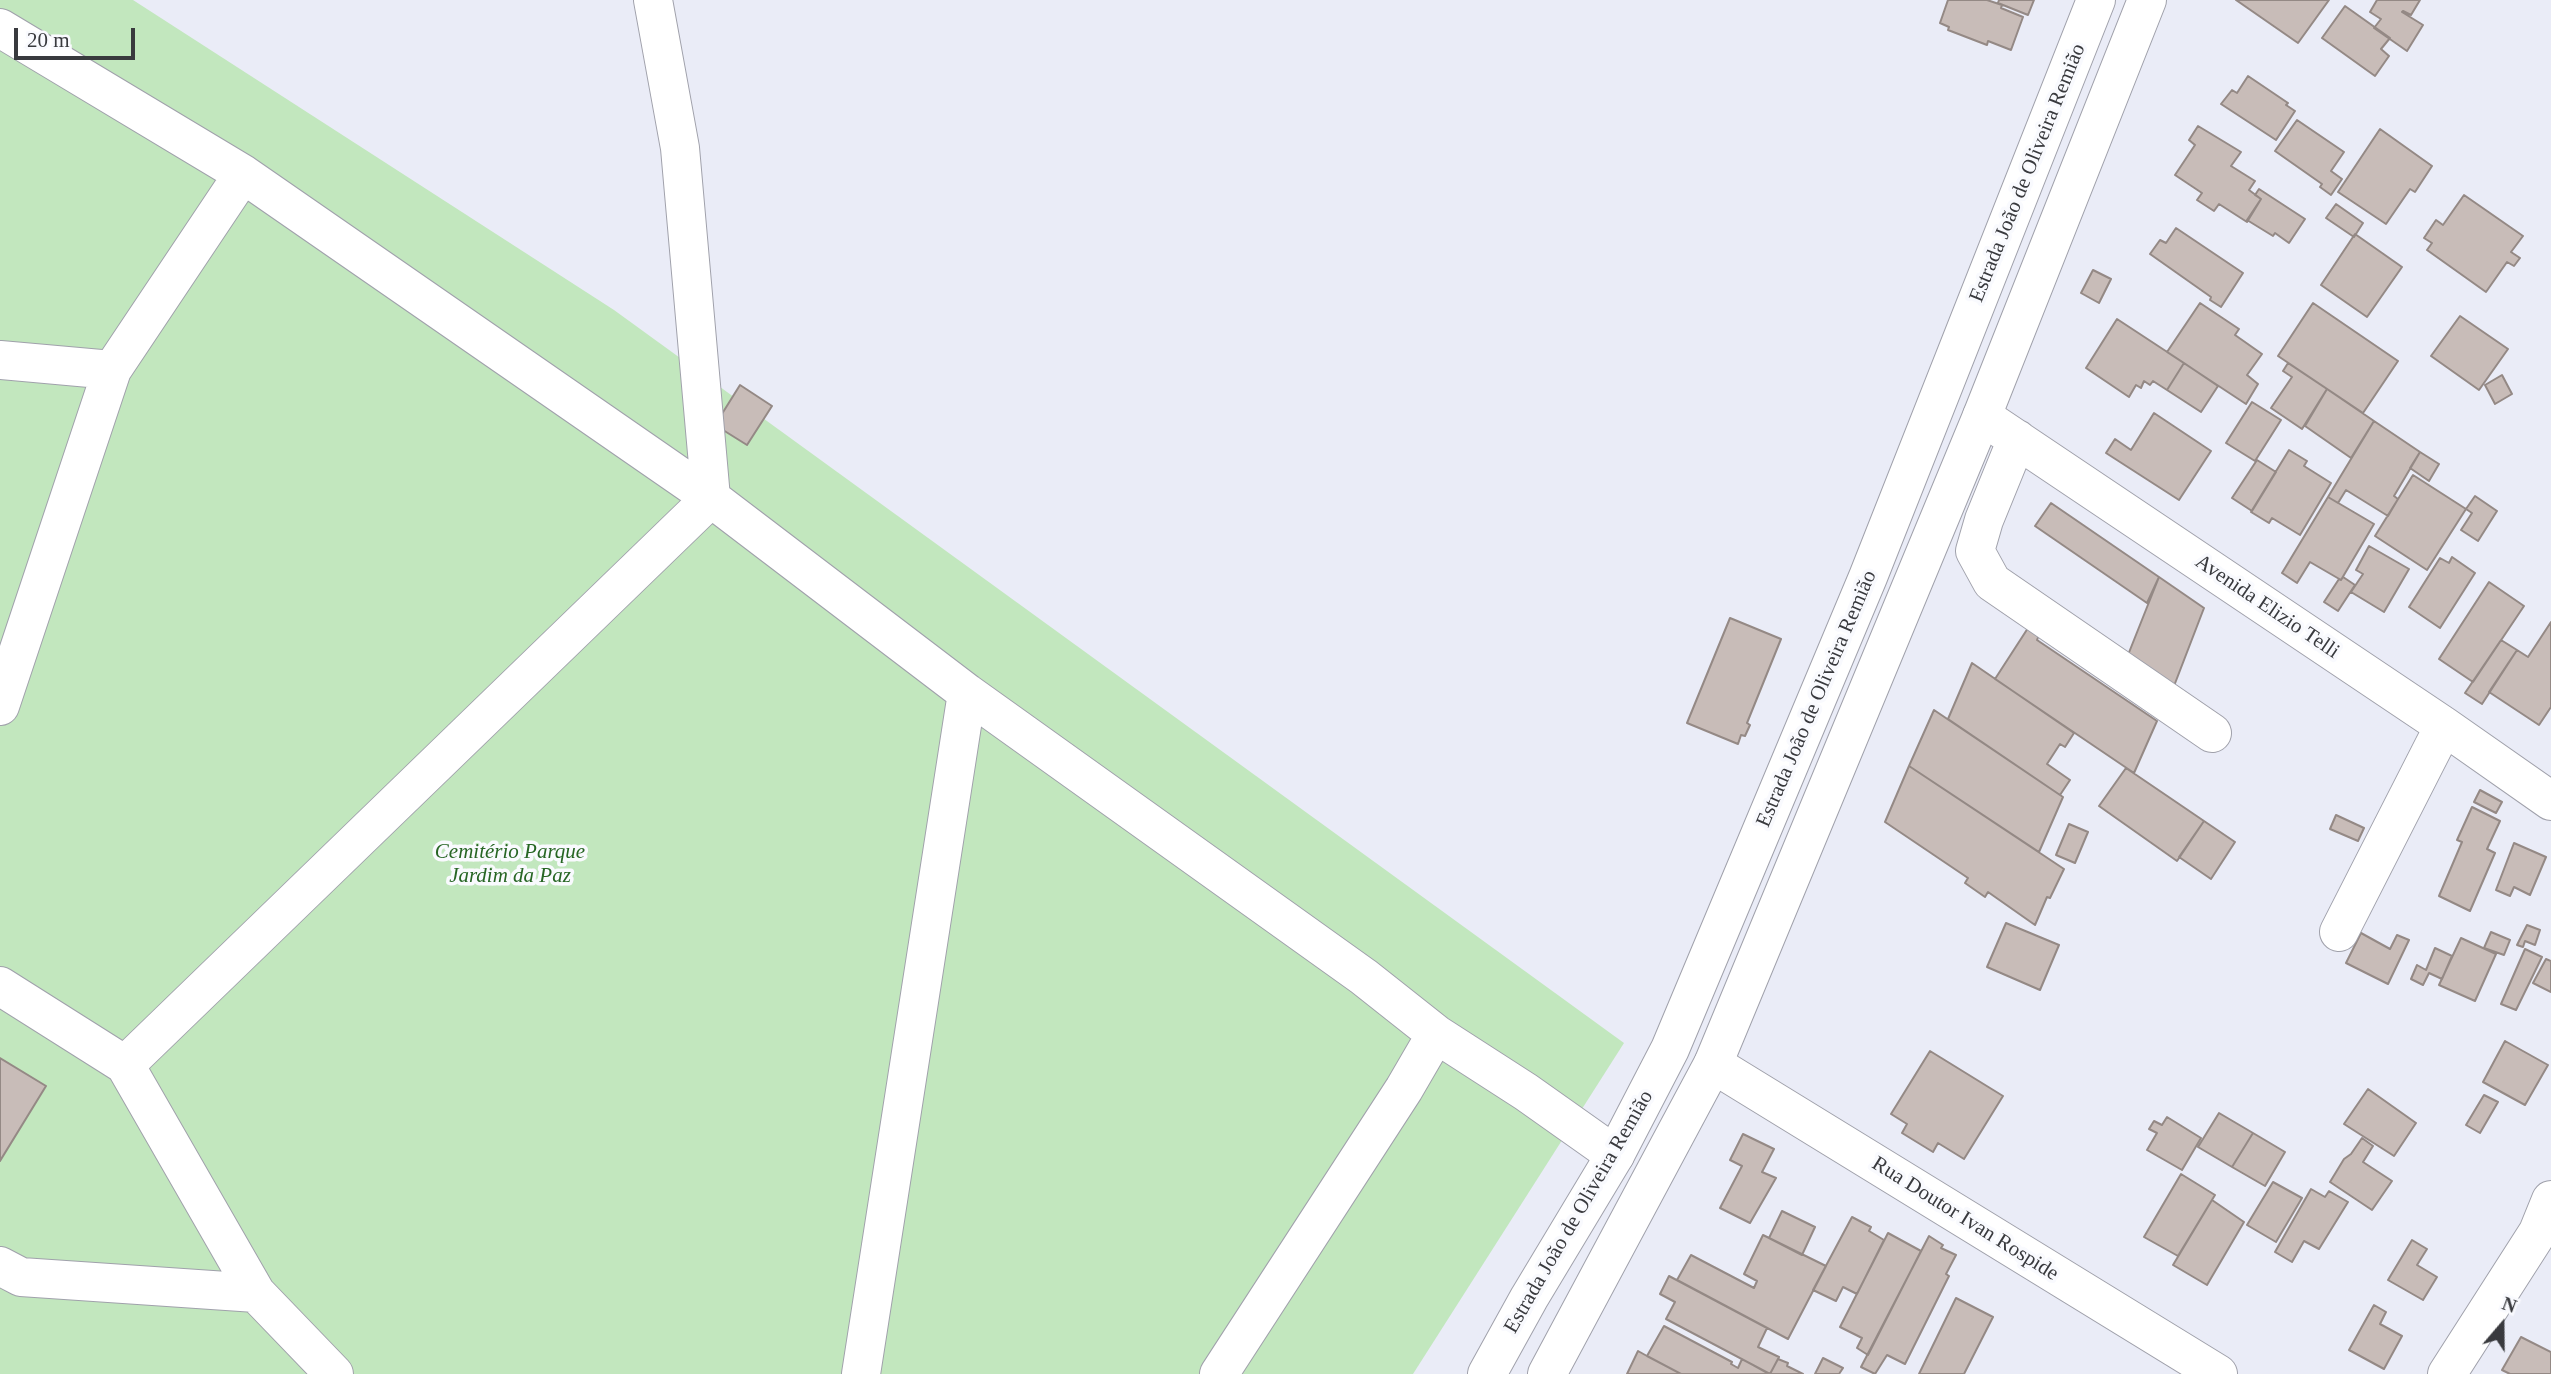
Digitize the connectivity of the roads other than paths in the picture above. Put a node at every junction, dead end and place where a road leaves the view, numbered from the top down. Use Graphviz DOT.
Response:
graph roads {
  1 [pos="653,0"];
  2 [pos="2096,0"];
  3 [pos="2147,0"];
  4 [pos="0,28"];
  5 [pos="243,174"];
  6 [pos="0,360"];
  7 [pos="112,369"];
  8 [pos="1982,416"];
  9 [pos="2017,439"];
  10 [pos="711,498"];
  11 [pos="967,693"];
  12 [pos="0,706"];
  13 [pos="2444,726"];
  14 [pos="2212,733"];
  15 [pos="2551,801"];
  16 [pos="2339,932"];
  17 [pos="0,986"];
  18 [pos="1436,1034"];
  19 [pos="1713,1064"];
  20 [pos="125,1065"];
  21 [pos="1615,1155"];
  22 [pos="2551,1200"];
  23 [pos="0,1266"];
  24 [pos="256,1293"];
  25 [pos="329,1372"];
  26 [pos="861,1374"];
  27 [pos="1219,1374"];
  28 [pos="1487,1374"];
  29 [pos="1548,1374"];
  30 [pos="2218,1374"];
  31 [pos="2447,1374"];
  1 -- 10 [label="street"];
  2 -- 21 [label="street, Estrada João de Oliveira Remião"];
  3 -- 8 [label="street, Estrada João de Oliveira Remião"];
  4 -- 5 [label="street"];
  5 -- 7 [label="street"];
  5 -- 10 [label="street"];
  6 -- 7 [label="street"];
  7 -- 12 [label="street"];
  8 -- 9 [label="street, Avenida Elizio Telli"];
  8 -- 19 [label="street, Estrada João de Oliveira Remião"];
  9 -- 13 [label="street, Avenida Elizio Telli"];
  9 -- 14 [label="street"];
  10 -- 11 [label="street"];
  10 -- 20 [label="street"];
  11 -- 18 [label="street"];
  11 -- 26 [label="street"];
  13 -- 15 [label="street, Avenida Elizio Telli"];
  13 -- 16 [label="street"];
  17 -- 20 [label="street"];
  18 -- 21 [label="street"];
  18 -- 27 [label="street"];
  19 -- 29 [label="street, Estrada João de Oliveira Remião"];
  19 -- 30 [label="street, Rua Doutor Ivan Rospide"];
  20 -- 24 [label="street"];
  21 -- 28 [label="street, Estrada João de Oliveira Remião"];
  22 -- 31 [label="street"];
  23 -- 24 [label="street"];
  24 -- 25 [label="street"];
}
